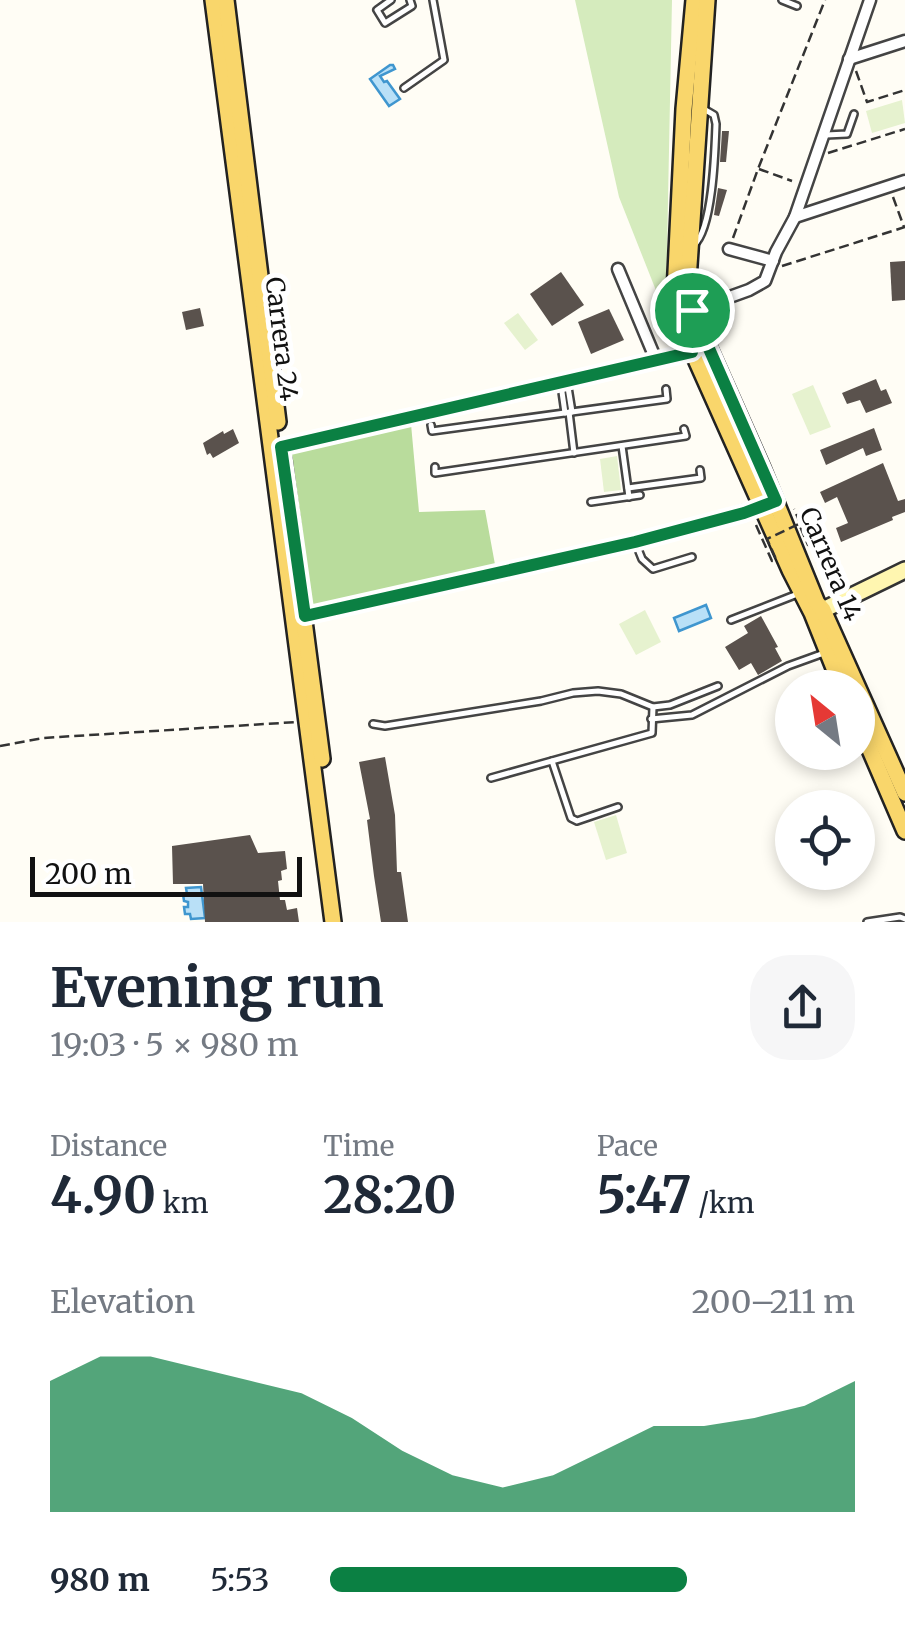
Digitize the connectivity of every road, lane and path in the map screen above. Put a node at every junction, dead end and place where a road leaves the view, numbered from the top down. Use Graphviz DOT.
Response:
graph roads {
  1 [pos="214,0"];
  2 [pos="226,0"];
  3 [pos="390,0"];
  4 [pos="410,0"];
  5 [pos="433,0"];
  6 [pos="694,0"];
  7 [pos="707,0"];
  8 [pos="782,0"];
  9 [pos="825,0"];
  10 [pos="870,0"];
  11 [pos="797,6"];
  12 [pos="905,42"];
  13 [pos="852,62"];
  14 [pos="404,88"];
  15 [pos="905,90"];
  16 [pos="692,108"];
  17 [pos="854,114"];
  18 [pos="905,129"];
  19 [pos="823,135"];
  20 [pos="822,155"];
  21 [pos="758,169"];
  22 [pos="792,181"];
  23 [pos="905,181"];
  24 [pos="889,186"];
  25 [pos="795,217"];
  26 [pos="904,227"];
  27 [pos="730,249"];
  28 [pos="778,263"];
  29 [pos="618,269"];
  30 [pos="684,313"];
  31 [pos="700,351"];
  32 [pos="656,360"];
  33 [pos="564,382"];
  34 [pos="666,388"];
  35 [pos="569,412"];
  36 [pos="431,425"];
  37 [pos="684,429"];
  38 [pos="622,446"];
  39 [pos="276,448"];
  40 [pos="574,453"];
  41 [pos="435,467"];
  42 [pos="700,470"];
  43 [pos="628,488"];
  44 [pos="640,495"];
  45 [pos="629,497"];
  46 [pos="592,502"];
  47 [pos="769,504"];
  48 [pos="794,508"];
  49 [pos="756,525"];
  50 [pos="635,542"];
  51 [pos="692,558"];
  52 [pos="905,570"];
  53 [pos="807,590"];
  54 [pos="817,612"];
  55 [pos="305,616"];
  56 [pos="732,620"];
  57 [pos="827,652"];
  58 [pos="834,670"];
  59 [pos="718,686"];
  60 [pos="654,707"];
  61 [pos="651,719"];
  62 [pos="307,722"];
  63 [pos="373,724"];
  64 [pos="0,746"];
  65 [pos="552,760"];
  66 [pos="875,762"];
  67 [pos="491,778"];
  68 [pos="905,793"];
  69 [pos="618,807"];
  70 [pos="321,832"];
  71 [pos="905,832"];
  72 [pos="905,919"];
  73 [pos="333,922"];
  74 [pos="342,922"];
  75 [pos="867,922"];
  1 -- 39 [label="main road, Carrera 24"];
  2 -- 39 [label="main road, Carrera 24"];
  3 -- 4 [label="lane"];
  5 -- 14 [label="lane"];
  6 -- 16 [label="main road, Carrera 14"];
  7 -- 16 [label="main road, Carrera 14"];
  8 -- 11 [label="lane"];
  9 -- 21 [label="path"];
  10 -- 13 [label="street"];
  12 -- 13 [label="street"];
  13 -- 15 [label="path"];
  13 -- 19 [label="street"];
  16 -- 30 [label="main road, Carrera 14"];
  16 -- 30 [label="main road, Carrera 14"];
  17 -- 19 [label="lane"];
  18 -- 20 [label="path"];
  19 -- 25 [label="street"];
  21 -- 22 [label="path"];
  21 -- 27 [label="path"];
  23 -- 24 [label="street"];
  24 -- 25 [label="street"];
  24 -- 26 [label="path"];
  25 -- 28 [label="street"];
  26 -- 28 [label="path"];
  27 -- 28 [label="street"];
  28 -- 30 [label="street"];
  29 -- 32 [label="street"];
  30 -- 31 [label="main road, Carrera 14"];
  31 -- 32 [label="street"];
  31 -- 47 [label="main road, Carrera 14"];
  32 -- 33 [label="street"];
  33 -- 35 [label="lane"];
  33 -- 39 [label="street"];
  34 -- 35 [label="lane"];
  35 -- 36 [label="lane"];
  35 -- 40 [label="lane"];
  37 -- 38 [label="lane"];
  38 -- 40 [label="lane"];
  38 -- 43 [label="lane"];
  39 -- 55 [label="main road, Carrera 24"];
  39 -- 62 [label="main road, Carrera 24"];
  40 -- 41 [label="lane"];
  42 -- 43 [label="lane"];
  43 -- 45 [label="lane"];
  44 -- 45 [label="lane"];
  45 -- 46 [label="lane"];
  47 -- 50 [label="street"];
  47 -- 53 [label="main road, Carrera 14"];
  48 -- 49 [label="path, bridge"];
  50 -- 51 [label="lane"];
  50 -- 55 [label="street"];
  52 -- 54 [label="street"];
  53 -- 54 [label="main road, Carrera 14"];
  53 -- 56 [label="lane"];
  54 -- 57 [label="main road, Carrera 14"];
  54 -- 68 [label="main road, Carrera 14"];
  55 -- 70 [label="main road, Carrera 24"];
  57 -- 58 [label="main road, Carrera 14"];
  57 -- 61 [label="lane"];
  59 -- 60 [label="lane"];
  60 -- 61 [label="lane"];
  60 -- 63 [label="lane"];
  61 -- 65 [label="lane"];
  62 -- 64 [label="path"];
  62 -- 70 [label="main road, Carrera 24"];
  65 -- 67 [label="lane"];
  65 -- 69 [label="lane"];
  66 -- 71 [label="main road"];
  70 -- 73 [label="main road, Carrera 24"];
  70 -- 74 [label="main road, Carrera 24"];
  72 -- 75 [label="lane"];
}
